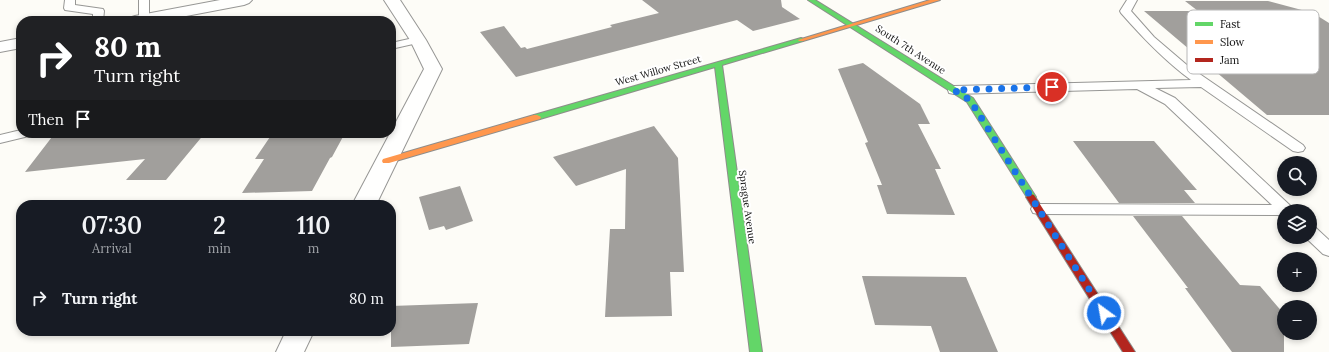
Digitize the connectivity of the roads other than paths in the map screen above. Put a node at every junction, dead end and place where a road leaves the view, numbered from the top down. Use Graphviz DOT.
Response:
graph roads {
  1 [pos="70,0"];
  2 [pos="144,0"];
  3 [pos="244,0"];
  4 [pos="392,0"];
  5 [pos="811,0"];
  6 [pos="937,0"];
  7 [pos="1132,0"];
  8 [pos="206,4"];
  9 [pos="98,16"];
  10 [pos="141,16"];
  11 [pos="156,16"];
  12 [pos="853,24"];
  13 [pos="418,40"];
  14 [pos="16,44"];
  15 [pos="396,45"];
  16 [pos="0,47"];
  17 [pos="718,64"];
  18 [pos="1187,71"];
  19 [pos="1192,74"];
  20 [pos="1205,83"];
  21 [pos="1139,85"];
  22 [pos="954,90"];
  23 [pos="16,135"];
  24 [pos="0,139"];
  25 [pos="1298,148"];
  26 [pos="386,161"];
  27 [pos="366,200"];
  28 [pos="1281,204"];
  29 [pos="1038,209"];
  30 [pos="1277,210"];
  31 [pos="1317,239"];
  32 [pos="1329,250"];
  33 [pos="298,336"];
  34 [pos="290,352"];
  35 [pos="756,352"];
  36 [pos="1129,352"];
  1 -- 9 [label="lane"];
  2 -- 10 [label="lane"];
  3 -- 8 [label="street"];
  4 -- 13 [label="street"];
  5 -- 12 [label="street, South 7th Avenue"];
  6 -- 12 [label="street, West Willow Street"];
  7 -- 18 [label="lane"];
  8 -- 11 [label="street"];
  12 -- 17 [label="street, West Willow Street"];
  12 -- 22 [label="street, South 7th Avenue"];
  13 -- 15 [label="lane"];
  13 -- 26 [label="street"];
  14 -- 16 [label="street"];
  17 -- 26 [label="street, West Willow Street"];
  17 -- 35 [label="street, Sprague Avenue"];
  19 -- 20 [label="lane"];
  20 -- 21 [label="lane"];
  20 -- 25 [label="lane"];
  21 -- 22 [label="lane"];
  21 -- 28 [label="lane"];
  22 -- 29 [label="street, South 7th Avenue"];
  23 -- 24 [label="lane"];
  26 -- 27 [label="street"];
  29 -- 30 [label="lane"];
  29 -- 36 [label="street, South 7th Avenue"];
  31 -- 32 [label="lane"];
  33 -- 34 [label="street"];
}
